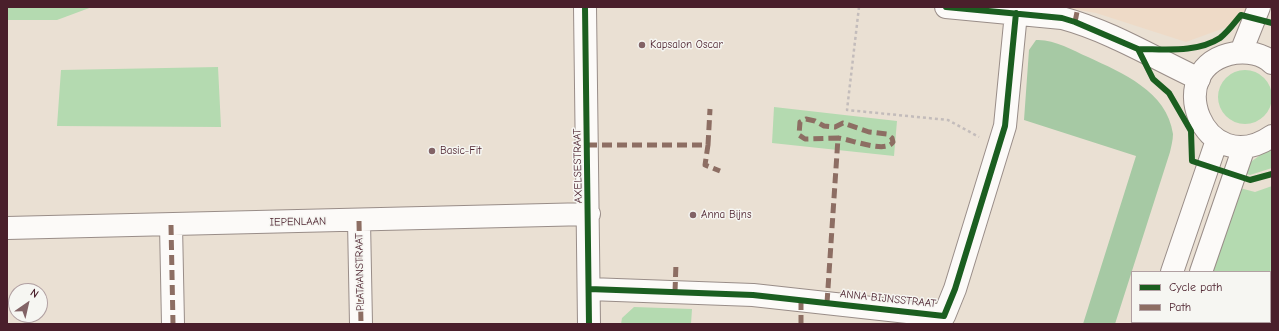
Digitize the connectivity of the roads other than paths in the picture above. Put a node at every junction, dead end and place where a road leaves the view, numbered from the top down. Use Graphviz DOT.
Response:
graph roads {
  1 [pos="585,7"];
  2 [pos="946,7"];
  3 [pos="1259,7"];
  4 [pos="1016,14"];
  5 [pos="1076,14"];
  6 [pos="1241,52"];
  7 [pos="1271,59"];
  8 [pos="1199,79"];
  9 [pos="1272,136"];
  10 [pos="1217,140"];
  11 [pos="1244,146"];
  12 [pos="589,214"];
  13 [pos="359,220"];
  14 [pos="170,225"];
  15 [pos="7,228"];
  16 [pos="1172,271"];
  17 [pos="1201,271"];
  18 [pos="589,289"];
  19 [pos="944,320"];
  20 [pos="173,324"];
  21 [pos="361,324"];
  22 [pos="589,324"];
  1 -- 12 [label="street, AXELSESTRAAT"];
  2 -- 4 [label="street"];
  3 -- 6 [label="street"];
  4 -- 5 [label="street"];
  4 -- 19 [label="street, ANNA BIJNSSTRAAT"];
  5 -- 8 [label="street"];
  6 -- 7 [label="street"];
  6 -- 8 [label="street"];
  8 -- 10 [label="street"];
  9 -- 11 [label="street"];
  10 -- 11 [label="street"];
  10 -- 16 [label="street"];
  11 -- 17 [label="street"];
  12 -- 13 [label="street, IEPENLAAN"];
  12 -- 18 [label="street, AXELSESTRAAT"];
  13 -- 14 [label="street, IEPENLAAN"];
  13 -- 21 [label="street, PLATAANSTRAAT"];
  14 -- 15 [label="street, IEPENLAAN"];
  14 -- 20 [label="street"];
  18 -- 19 [label="street, ANNA BIJNSSTRAAT"];
  18 -- 22 [label="street, AXELSESTRAAT"];
}
